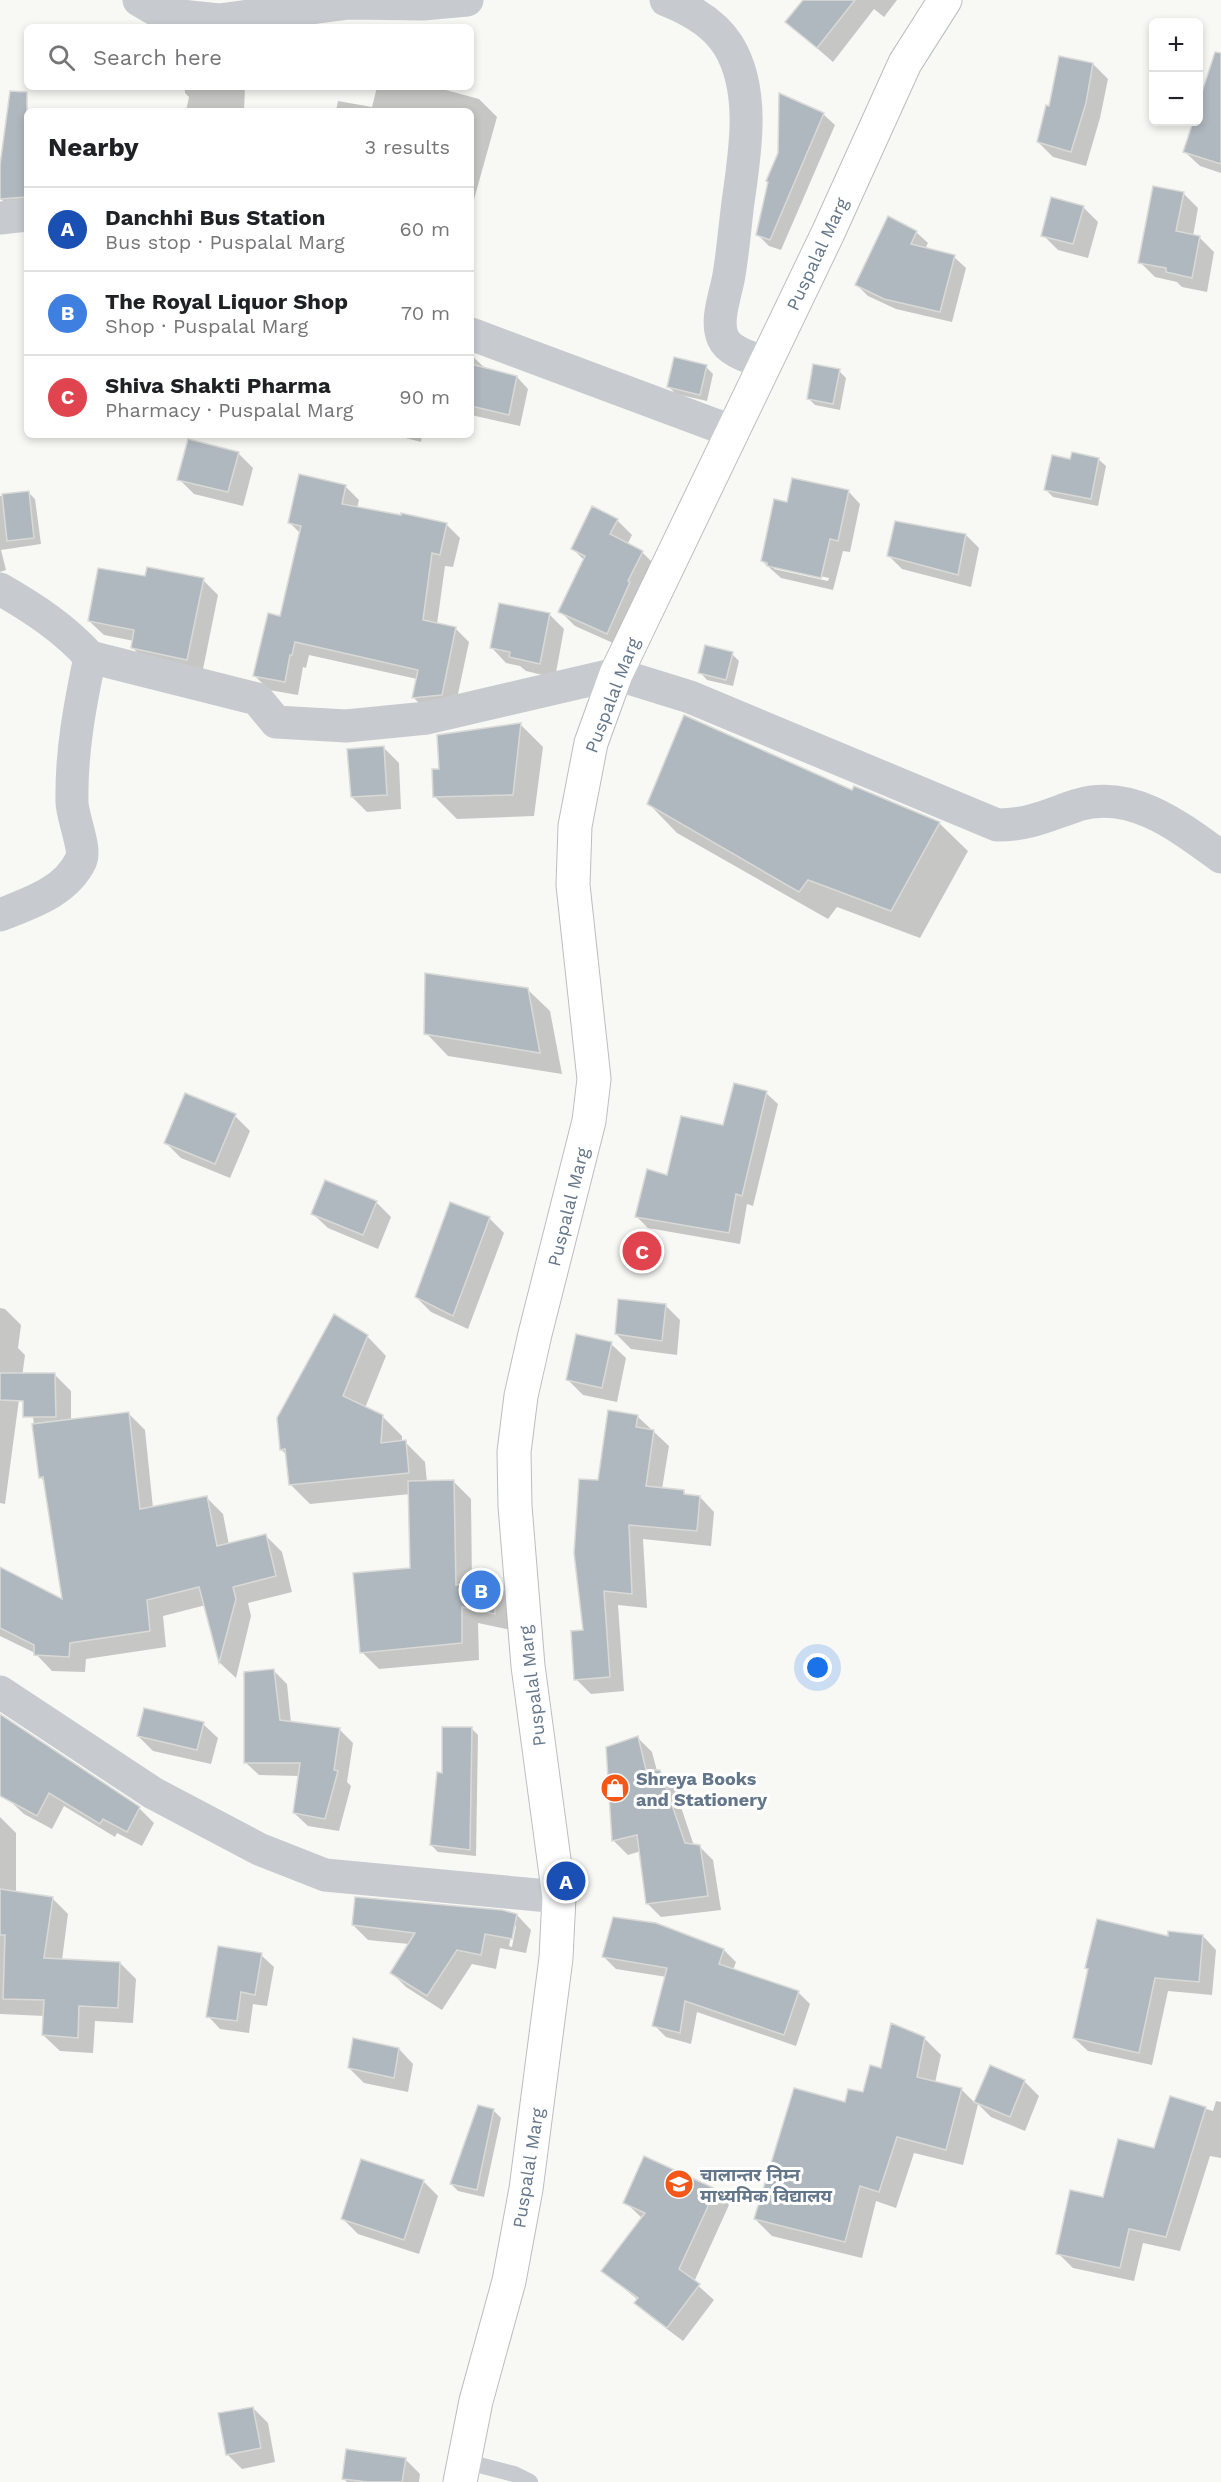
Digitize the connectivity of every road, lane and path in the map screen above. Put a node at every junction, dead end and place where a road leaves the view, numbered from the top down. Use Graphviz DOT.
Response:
graph roads {
  1 [pos="139,0"];
  2 [pos="467,0"];
  3 [pos="666,0"];
  4 [pos="945,0"];
  5 [pos="24,215"];
  6 [pos="0,218"];
  7 [pos="474,335"];
  8 [pos="765,363"];
  9 [pos="731,430"];
  10 [pos="0,589"];
  11 [pos="90,657"];
  12 [pos="616,674"];
  13 [pos="1221,857"];
  14 [pos="0,915"];
  15 [pos="0,1692"];
  16 [pos="560,1897"];
  17 [pos="462,2472"];
  18 [pos="530,2482"];
  1 -- 2 [label="street"];
  3 -- 8 [label="street"];
  4 -- 8 [label="main road, Puspalal Marg"];
  5 -- 6 [label="street"];
  7 -- 9 [label="street"];
  8 -- 9 [label="main road, Puspalal Marg"];
  9 -- 12 [label="main road, Puspalal Marg"];
  10 -- 11 [label="street"];
  11 -- 12 [label="street"];
  11 -- 14 [label="street"];
  12 -- 13 [label="street"];
  12 -- 16 [label="main road, Puspalal Marg"];
  15 -- 16 [label="street"];
  16 -- 17 [label="main road, Puspalal Marg"];
  17 -- 18 [label="lane"];
}
